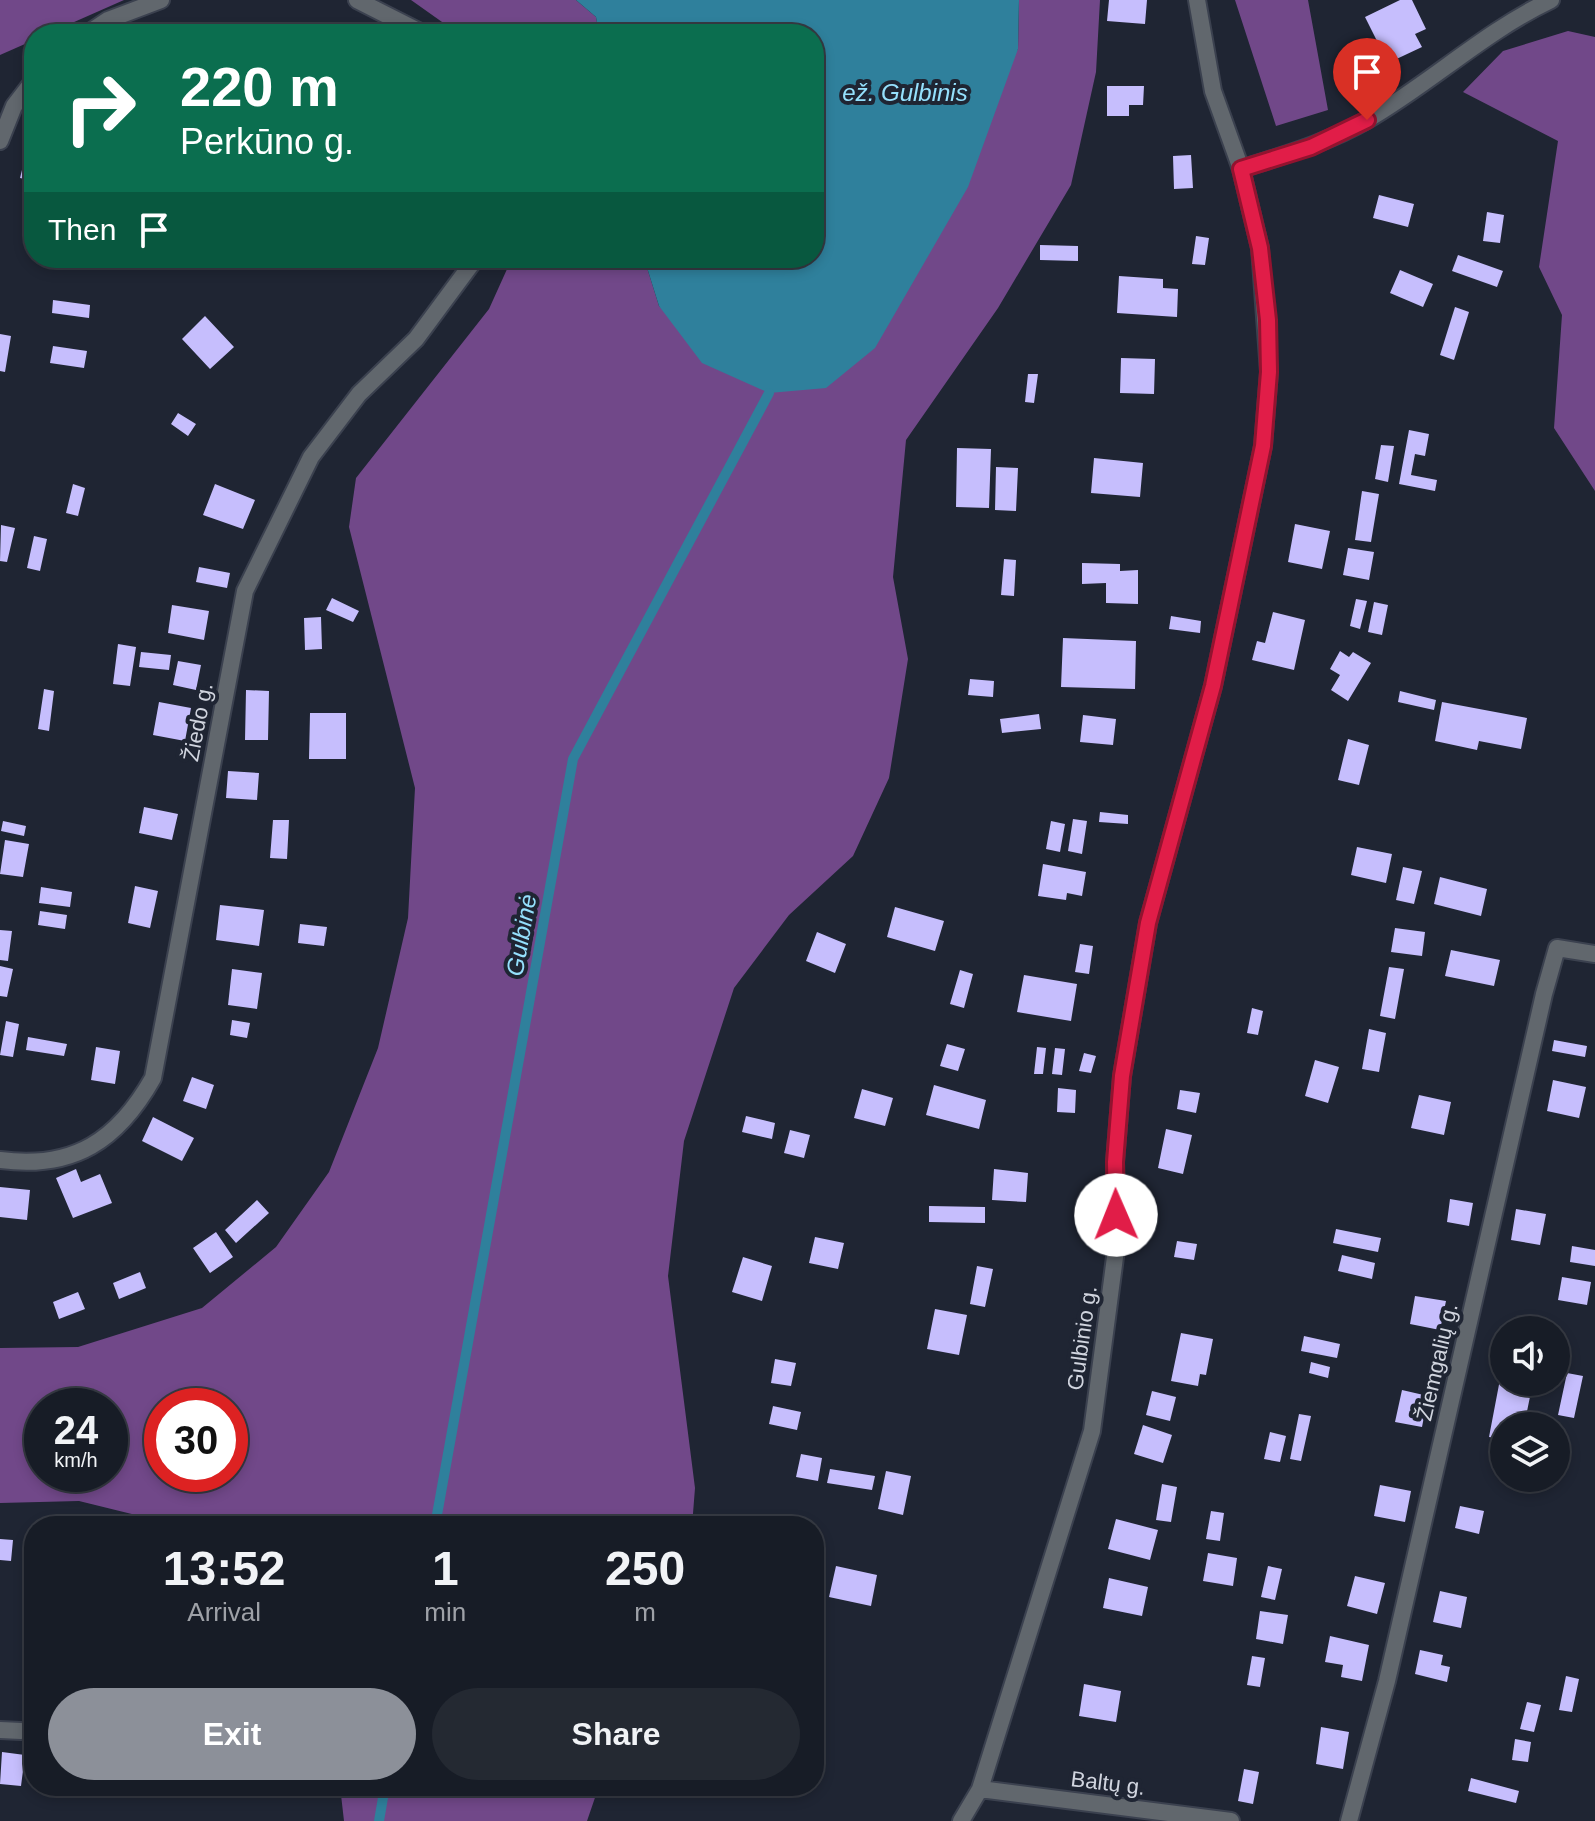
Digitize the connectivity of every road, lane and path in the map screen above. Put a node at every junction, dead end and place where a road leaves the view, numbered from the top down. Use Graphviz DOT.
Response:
graph roads {
  1 [pos="161,0"];
  2 [pos="357,0"];
  3 [pos="1197,0"];
  4 [pos="1551,0"];
  5 [pos="102,24"];
  6 [pos="404,24"];
  7 [pos="24,93"];
  8 [pos="0,141"];
  9 [pos="1241,169"];
  10 [pos="469,268"];
  11 [pos="1595,954"];
  12 [pos="0,1160"];
  13 [pos="0,1730"];
  14 [pos="21,1731"];
  15 [pos="980,1789"];
  16 [pos="961,1821"];
  17 [pos="1231,1821"];
  18 [pos="1349,1821"];
  1 -- 5 [label="street"];
  2 -- 6 [label="street"];
  3 -- 9 [label="street, Gulbinio g."];
  4 -- 9 [label="street"];
  7 -- 8 [label="street"];
  9 -- 15 [label="street, Gulbinio g."];
  10 -- 12 [label="street, Žiedo g."];
  11 -- 18 [label="street, Žiemgalių g."];
  13 -- 14 [label="street"];
  15 -- 16 [label="street, Gulbinio g."];
  15 -- 17 [label="street, Baltų g."];
}
